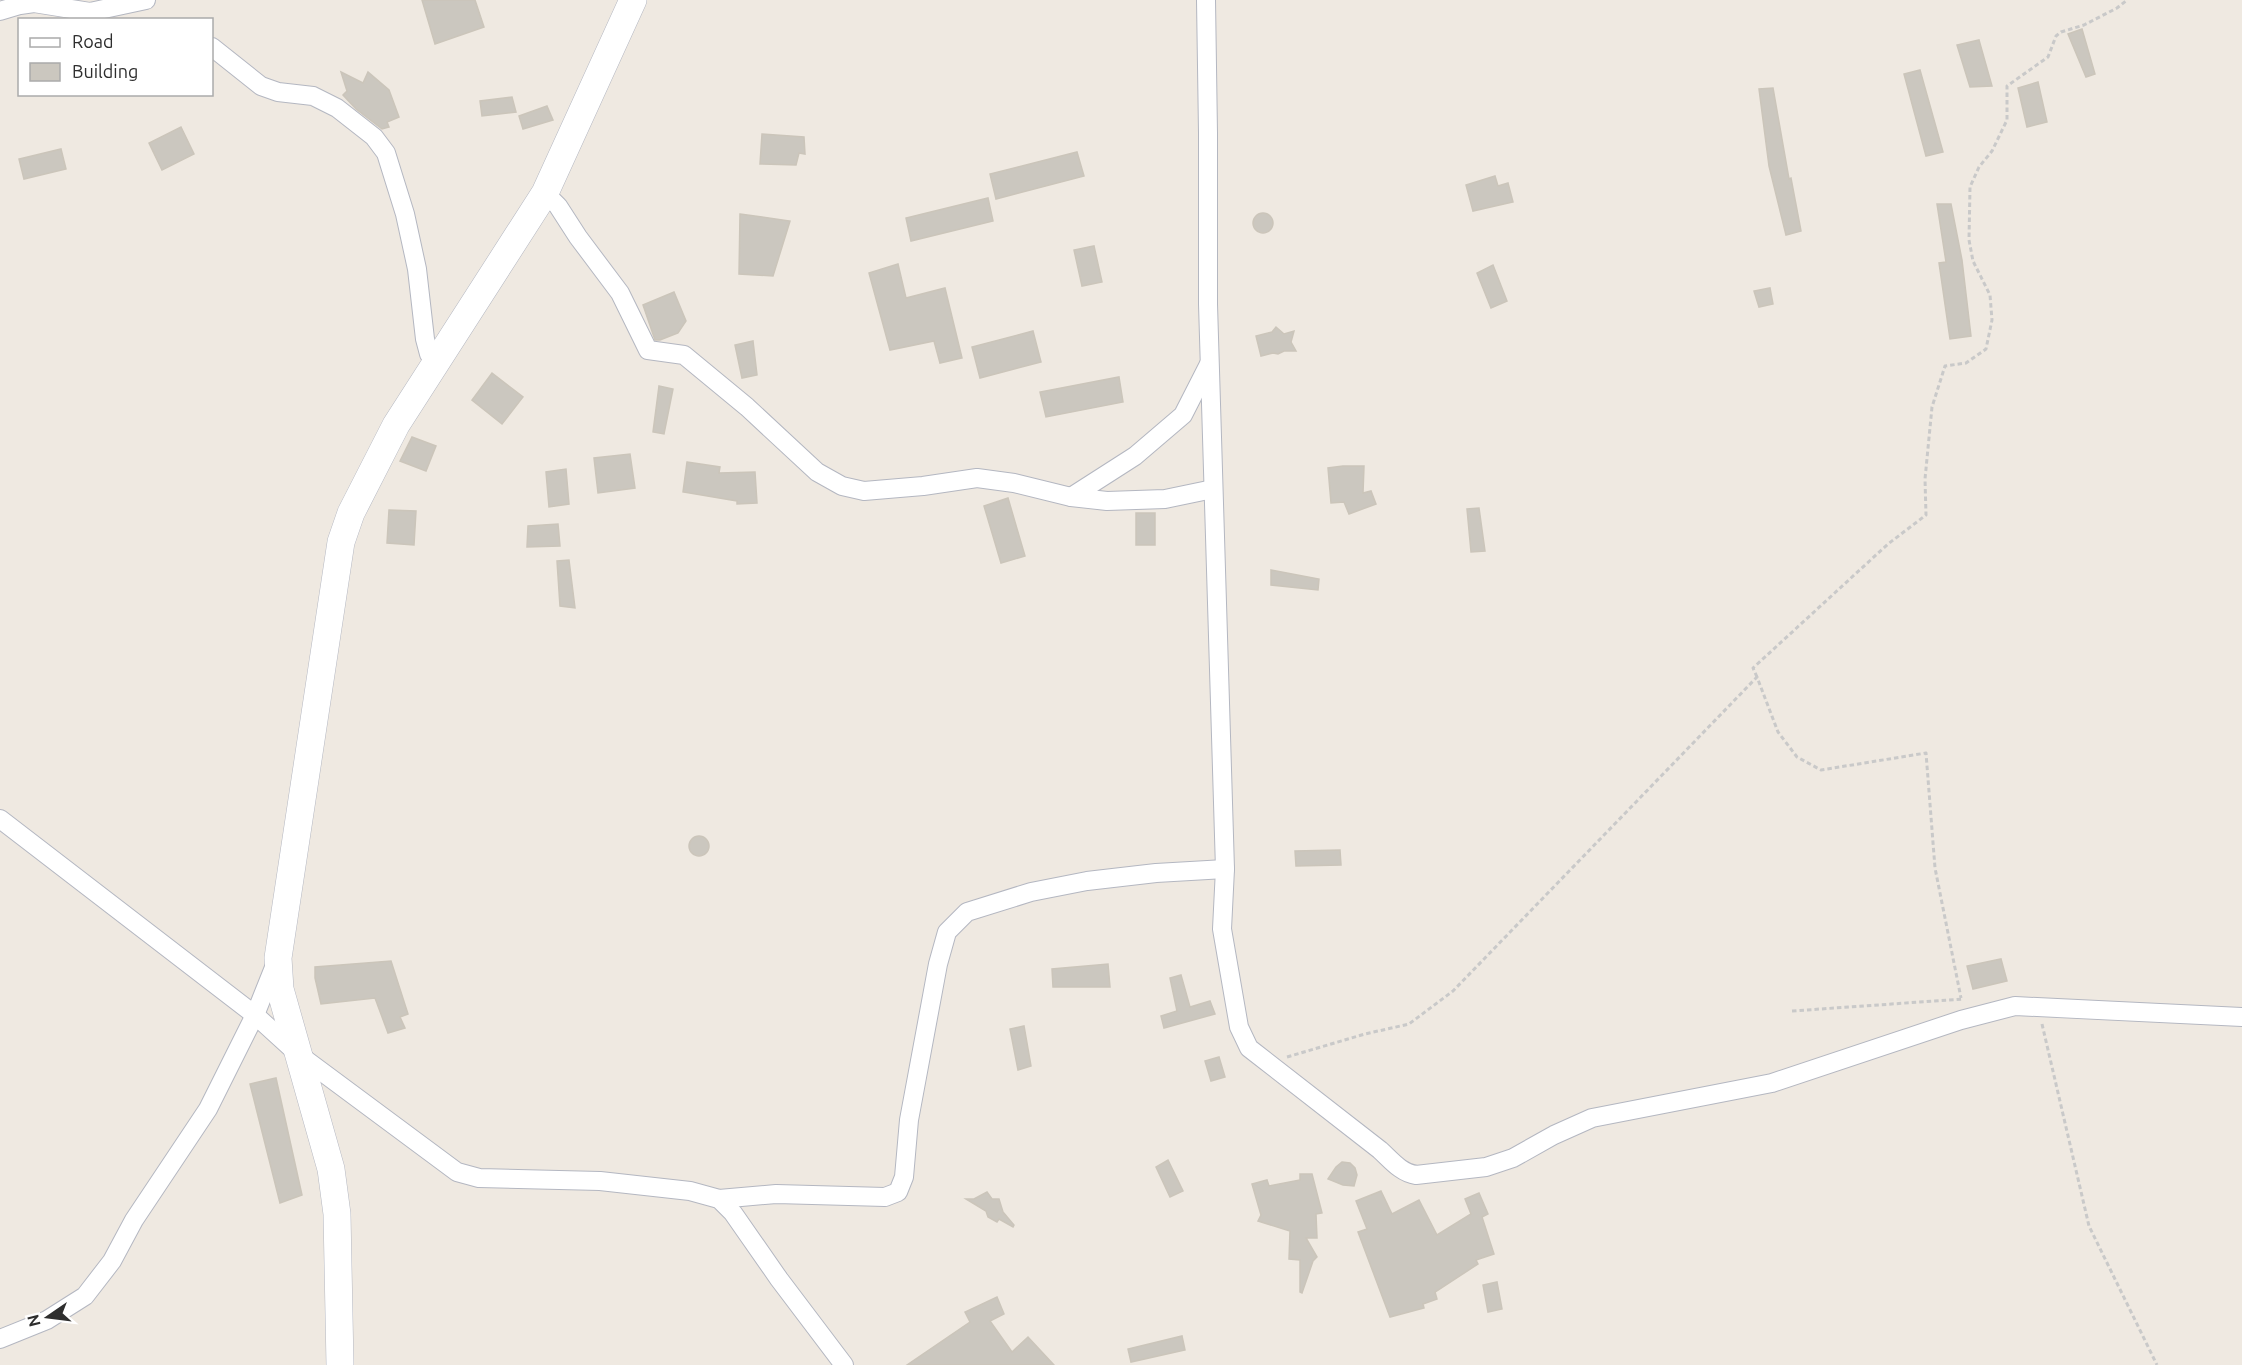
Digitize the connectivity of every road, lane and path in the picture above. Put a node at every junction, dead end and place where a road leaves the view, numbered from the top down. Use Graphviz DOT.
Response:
graph roads {
  1 [pos="146,0"];
  2 [pos="633,0"];
  3 [pos="1206,0"];
  4 [pos="2127,0"];
  5 [pos="0,11"];
  6 [pos="94,16"];
  7 [pos="213,47"];
  8 [pos="545,193"];
  9 [pos="435,363"];
  10 [pos="1209,363"];
  11 [pos="1213,489"];
  12 [pos="1071,497"];
  13 [pos="1757,677"];
  14 [pos="0,819"];
  15 [pos="1225,869"];
  16 [pos="278,958"];
  17 [pos="1961,998"];
  18 [pos="1972,1000"];
  19 [pos="2038,1007"];
  20 [pos="1792,1011"];
  21 [pos="255,1015"];
  22 [pos="2242,1017"];
  23 [pos="298,1054"];
  24 [pos="1268,1062"];
  25 [pos="719,1199"];
  26 [pos="0,1339"];
  27 [pos="340,1365"];
  28 [pos="844,1365"];
  29 [pos="2157,1365"];
  1 -- 6 [label="street"];
  2 -- 8 [label="street"];
  3 -- 10 [label="street"];
  4 -- 13 [label="path"];
  5 -- 6 [label="street"];
  7 -- 9 [label="street"];
  8 -- 9 [label="street"];
  8 -- 12 [label="street"];
  9 -- 16 [label="street"];
  10 -- 11 [label="street"];
  10 -- 12 [label="street"];
  11 -- 12 [label="street"];
  11 -- 15 [label="street"];
  13 -- 17 [label="path"];
  13 -- 24 [label="path"];
  14 -- 21 [label="street"];
  15 -- 24 [label="street"];
  15 -- 25 [label="street"];
  16 -- 21 [label="street"];
  16 -- 23 [label="street"];
  17 -- 18 [label="path"];
  17 -- 20 [label="path"];
  19 -- 22 [label="street"];
  19 -- 24 [label="street"];
  19 -- 29 [label="path"];
  21 -- 23 [label="street"];
  21 -- 26 [label="street"];
  23 -- 25 [label="street"];
  23 -- 27 [label="street"];
  25 -- 28 [label="street"];
}
